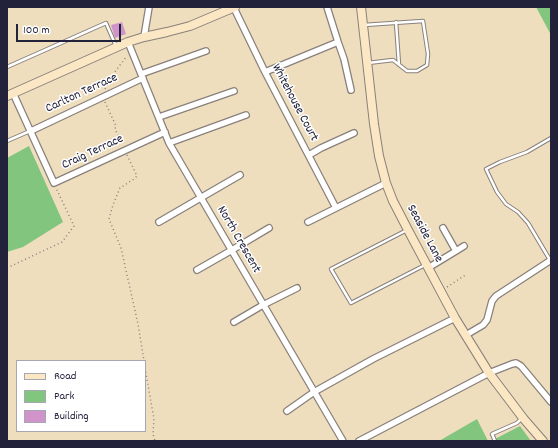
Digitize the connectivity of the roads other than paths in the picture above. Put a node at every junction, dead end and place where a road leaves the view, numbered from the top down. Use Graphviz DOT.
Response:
graph roads {
  1 [pos="149,7"];
  2 [pos="235,7"];
  3 [pos="327,7"];
  4 [pos="361,7"];
  5 [pos="396,22"];
  6 [pos="363,25"];
  7 [pos="144,37"];
  8 [pos="128,42"];
  9 [pos="338,42"];
  10 [pos="116,47"];
  11 [pos="206,51"];
  12 [pos="368,63"];
  13 [pos="399,65"];
  14 [pos="7,67"];
  15 [pos="266,72"];
  16 [pos="142,76"];
  17 [pos="351,90"];
  18 [pos="234,91"];
  19 [pos="10,94"];
  20 [pos="246,115"];
  21 [pos="159,117"];
  22 [pos="31,131"];
  23 [pos="164,132"];
  24 [pos="354,133"];
  25 [pos="551,138"];
  26 [pos="7,141"];
  27 [pos="169,143"];
  28 [pos="309,155"];
  29 [pos="240,175"];
  30 [pos="386,184"];
  31 [pos="201,197"];
  32 [pos="336,208"];
  33 [pos="159,222"];
  34 [pos="308,222"];
  35 [pos="269,228"];
  36 [pos="443,228"];
  37 [pos="408,230"];
  38 [pos="464,246"];
  39 [pos="232,250"];
  40 [pos="456,251"];
  41 [pos="551,260"];
  42 [pos="427,266"];
  43 [pos="196,270"];
  44 [pos="297,288"];
  45 [pos="263,305"];
  46 [pos="456,318"];
  47 [pos="234,322"];
  48 [pos="466,335"];
  49 [pos="489,373"];
  50 [pos="314,392"];
  51 [pos="551,402"];
  52 [pos="287,410"];
  53 [pos="523,418"];
  54 [pos="343,441"];
  55 [pos="359,441"];
  56 [pos="495,441"];
  57 [pos="543,441"];
  1 -- 7 [label="street"];
  2 -- 7 [label="main road"];
  2 -- 15 [label="street, Whitehouse Court"];
  3 -- 9 [label="street"];
  4 -- 6 [label="main road, Seaside Lane"];
  5 -- 6 [label="lane"];
  5 -- 13 [label="lane"];
  5 -- 13 [label="lane"];
  6 -- 12 [label="main road, Seaside Lane"];
  7 -- 8 [label="main road"];
  8 -- 10 [label="main road"];
  8 -- 16 [label="street, North Crescent"];
  9 -- 15 [label="street"];
  9 -- 17 [label="street"];
  10 -- 14 [label="lane"];
  10 -- 19 [label="main road"];
  11 -- 16 [label="street, Carlton Terrace"];
  12 -- 13 [label="lane"];
  12 -- 30 [label="main road, Seaside Lane"];
  15 -- 28 [label="street, Whitehouse Court"];
  16 -- 21 [label="street, North Crescent"];
  16 -- 22 [label="street, Carlton Terrace"];
  18 -- 21 [label="street"];
  19 -- 22 [label="street, Craig Terrace"];
  20 -- 27 [label="street"];
  21 -- 23 [label="street, North Crescent"];
  22 -- 23 [label="street, Craig Terrace"];
  22 -- 26 [label="lane"];
  23 -- 27 [label="street, North Crescent"];
  24 -- 28 [label="street"];
  25 -- 41 [label="lane"];
  27 -- 31 [label="street, North Crescent"];
  28 -- 32 [label="street, Whitehouse Court"];
  29 -- 31 [label="street"];
  30 -- 32 [label="street"];
  30 -- 37 [label="main road, Seaside Lane"];
  31 -- 33 [label="street"];
  31 -- 39 [label="street, North Crescent"];
  32 -- 34 [label="street"];
  35 -- 39 [label="street"];
  36 -- 40 [label="street"];
  37 -- 42 [label="main road, Seaside Lane"];
  37 -- 42 [label="lane"];
  38 -- 40 [label="street"];
  39 -- 43 [label="street"];
  39 -- 45 [label="street, North Crescent"];
  40 -- 42 [label="street"];
  41 -- 48 [label="street"];
  42 -- 46 [label="main road, Seaside Lane"];
  44 -- 45 [label="street"];
  45 -- 47 [label="street"];
  45 -- 50 [label="street, North Crescent"];
  46 -- 48 [label="main road, Seaside Lane"];
  46 -- 50 [label="street"];
  48 -- 49 [label="main road, Seaside Lane"];
  49 -- 51 [label="street"];
  49 -- 53 [label="main road, Seaside Lane"];
  49 -- 55 [label="street"];
  50 -- 52 [label="street"];
  50 -- 54 [label="street, North Crescent"];
  53 -- 56 [label="lane"];
  53 -- 57 [label="main road, Seaside Lane"];
}
